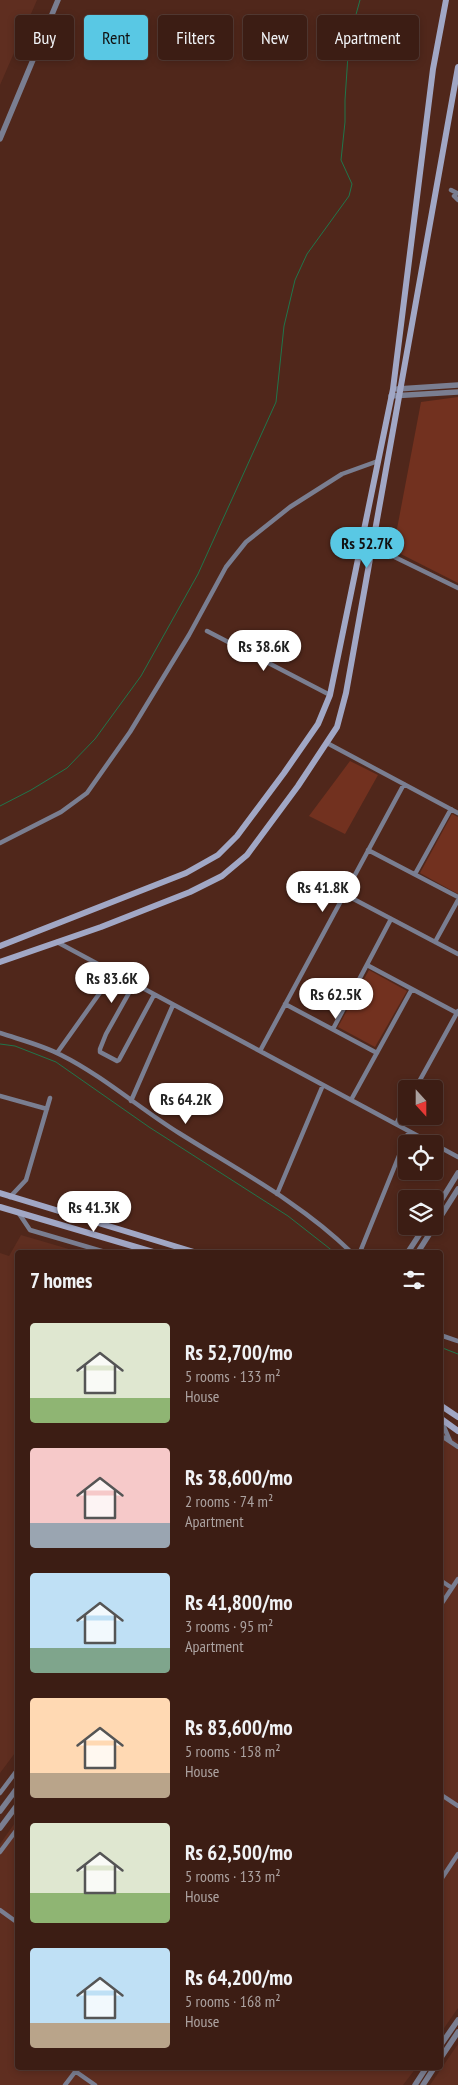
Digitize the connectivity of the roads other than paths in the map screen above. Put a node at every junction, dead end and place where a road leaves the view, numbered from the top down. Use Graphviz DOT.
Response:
graph roads {
  1 [pos="58,0"];
  2 [pos="446,0"];
  3 [pos="458,67"];
  4 [pos="0,139"];
  5 [pos="451,190"];
  6 [pos="458,200"];
  7 [pos="458,385"];
  8 [pos="400,392"];
  9 [pos="458,392"];
  10 [pos="392,393"];
  11 [pos="378,461"];
  12 [pos="372,546"];
  13 [pos="458,588"];
  14 [pos="207,631"];
  15 [pos="330,695"];
  16 [pos="327,743"];
  17 [pos="404,784"];
  18 [pos="450,809"];
  19 [pos="458,813"];
  20 [pos="0,843"];
  21 [pos="368,850"];
  22 [pos="415,874"];
  23 [pos="344,894"];
  24 [pos="458,899"];
  25 [pos="391,919"];
  26 [pos="57,942"];
  27 [pos="435,942"];
  28 [pos="0,946"];
  29 [pos="458,954"];
  30 [pos="0,962"];
  31 [pos="367,964"];
  32 [pos="114,973"];
  33 [pos="134,984"];
  34 [pos="412,989"];
  35 [pos="154,995"];
  36 [pos="285,1004"];
  37 [pos="173,1005"];
  38 [pos="458,1012"];
  39 [pos="333,1030"];
  40 [pos="0,1033"];
  41 [pos="260,1051"];
  42 [pos="57,1053"];
  43 [pos="377,1053"];
  44 [pos="420,1080"];
  45 [pos="323,1085"];
  46 [pos="0,1096"];
  47 [pos="50,1098"];
  48 [pos="131,1100"];
  49 [pos="351,1100"];
  50 [pos="47,1109"];
  51 [pos="398,1120"];
  52 [pos="396,1124"];
  53 [pos="409,1131"];
  54 [pos="416,1135"];
  55 [pos="443,1149"];
  56 [pos="458,1156"];
  57 [pos="458,1173"];
  58 [pos="458,1189"];
  59 [pos="0,1194"];
  60 [pos="277,1194"];
  61 [pos="10,1197"];
  62 [pos="443,1197"];
  63 [pos="0,1207"];
  64 [pos="18,1212"];
  65 [pos="419,1235"];
  66 [pos="98,1250"];
  67 [pos="146,1250"];
  68 [pos="187,1250"];
  69 [pos="348,1250"];
  70 [pos="361,1250"];
  71 [pos="409,1250"];
  72 [pos="419,1250"];
  73 [pos="443,1336"];
  74 [pos="458,1341"];
  75 [pos="443,1407"];
  76 [pos="458,1417"];
  77 [pos="443,1421"];
  78 [pos="443,1426"];
  79 [pos="458,1431"];
  80 [pos="443,1437"];
  81 [pos="450,1442"];
  82 [pos="458,1447"];
  83 [pos="458,1579"];
  84 [pos="443,1582"];
  85 [pos="452,1588"];
  86 [pos="443,1602"];
  87 [pos="15,1773"];
  88 [pos="15,1791"];
  89 [pos="0,1793"];
  90 [pos="443,1796"];
  91 [pos="458,1806"];
  92 [pos="15,1808"];
  93 [pos="0,1812"];
  94 [pos="0,1828"];
  95 [pos="15,1832"];
  96 [pos="0,1852"];
  97 [pos="458,1854"];
  98 [pos="443,1876"];
  99 [pos="0,1910"];
  100 [pos="15,1921"];
  101 [pos="458,2020"];
  102 [pos="458,2032"];
  103 [pos="443,2042"];
  104 [pos="443,2054"];
  105 [pos="76,2070"];
  106 [pos="78,2070"];
  107 [pos="425,2070"];
  108 [pos="432,2070"];
  109 [pos="65,2085"];
  110 [pos="94,2085"];
  111 [pos="415,2085"];
  112 [pos="422,2085"];
  1 -- 4 [label="street"];
  2 -- 10 [label="main road"];
  3 -- 8 [label="main road"];
  5 -- 6 [label="street"];
  7 -- 8 [label="street"];
  8 -- 9 [label="street"];
  8 -- 10 [label="street"];
  8 -- 12 [label="main road"];
  10 -- 11 [label="main road"];
  11 -- 15 [label="main road"];
  11 -- 20 [label="street"];
  12 -- 13 [label="street"];
  12 -- 16 [label="main road"];
  14 -- 15 [label="street"];
  15 -- 28 [label="main road"];
  16 -- 17 [label="street"];
  16 -- 26 [label="main road"];
  17 -- 18 [label="street"];
  17 -- 21 [label="street"];
  18 -- 19 [label="street"];
  18 -- 22 [label="street"];
  21 -- 22 [label="street"];
  21 -- 23 [label="street"];
  22 -- 24 [label="street"];
  23 -- 25 [label="street"];
  23 -- 36 [label="street"];
  24 -- 27 [label="street"];
  25 -- 27 [label="street"];
  25 -- 31 [label="street"];
  26 -- 30 [label="main road"];
  26 -- 32 [label="street"];
  27 -- 29 [label="street"];
  31 -- 34 [label="street"];
  31 -- 39 [label="street"];
  32 -- 33 [label="street"];
  32 -- 42 [label="street"];
  33 -- 35 [label="street"];
  33 -- 35 [label="street"];
  34 -- 38 [label="street"];
  34 -- 43 [label="street"];
  35 -- 37 [label="street"];
  36 -- 39 [label="street"];
  36 -- 41 [label="street"];
  37 -- 41 [label="street"];
  37 -- 48 [label="street"];
  38 -- 44 [label="street"];
  39 -- 43 [label="street"];
  40 -- 42 [label="street"];
  41 -- 45 [label="street"];
  42 -- 48 [label="street"];
  43 -- 49 [label="street"];
  45 -- 49 [label="street"];
  45 -- 60 [label="street"];
  46 -- 50 [label="street"];
  47 -- 50 [label="street"];
  48 -- 60 [label="street"];
  49 -- 52 [label="street"];
  50 -- 61 [label="street"];
  51 -- 52 [label="street"];
  52 -- 53 [label="street"];
  53 -- 54 [label="street"];
  53 -- 70 [label="street"];
  55 -- 56 [label="street"];
  57 -- 62 [label="street"];
  58 -- 72 [label="street"];
  59 -- 61 [label="main road"];
  60 -- 69 [label="street"];
  61 -- 68 [label="main road"];
  63 -- 64 [label="main road"];
  64 -- 66 [label="street"];
  64 -- 67 [label="main road"];
  65 -- 71 [label="street"];
  73 -- 74 [label="street"];
  75 -- 76 [label="main road"];
  77 -- 79 [label="main road"];
  78 -- 81 [label="street"];
  80 -- 81 [label="street"];
  81 -- 82 [label="street"];
  83 -- 85 [label="street"];
  84 -- 85 [label="street"];
  85 -- 86 [label="street"];
  87 -- 89 [label="street"];
  88 -- 93 [label="street"];
  90 -- 91 [label="street"];
  92 -- 94 [label="street"];
  95 -- 96 [label="street"];
  97 -- 98 [label="street"];
  99 -- 100 [label="street"];
  101 -- 103 [label="street"];
  102 -- 104 [label="street"];
  105 -- 109 [label="street"];
  106 -- 110 [label="street"];
  107 -- 111 [label="street"];
  108 -- 112 [label="street"];
}
